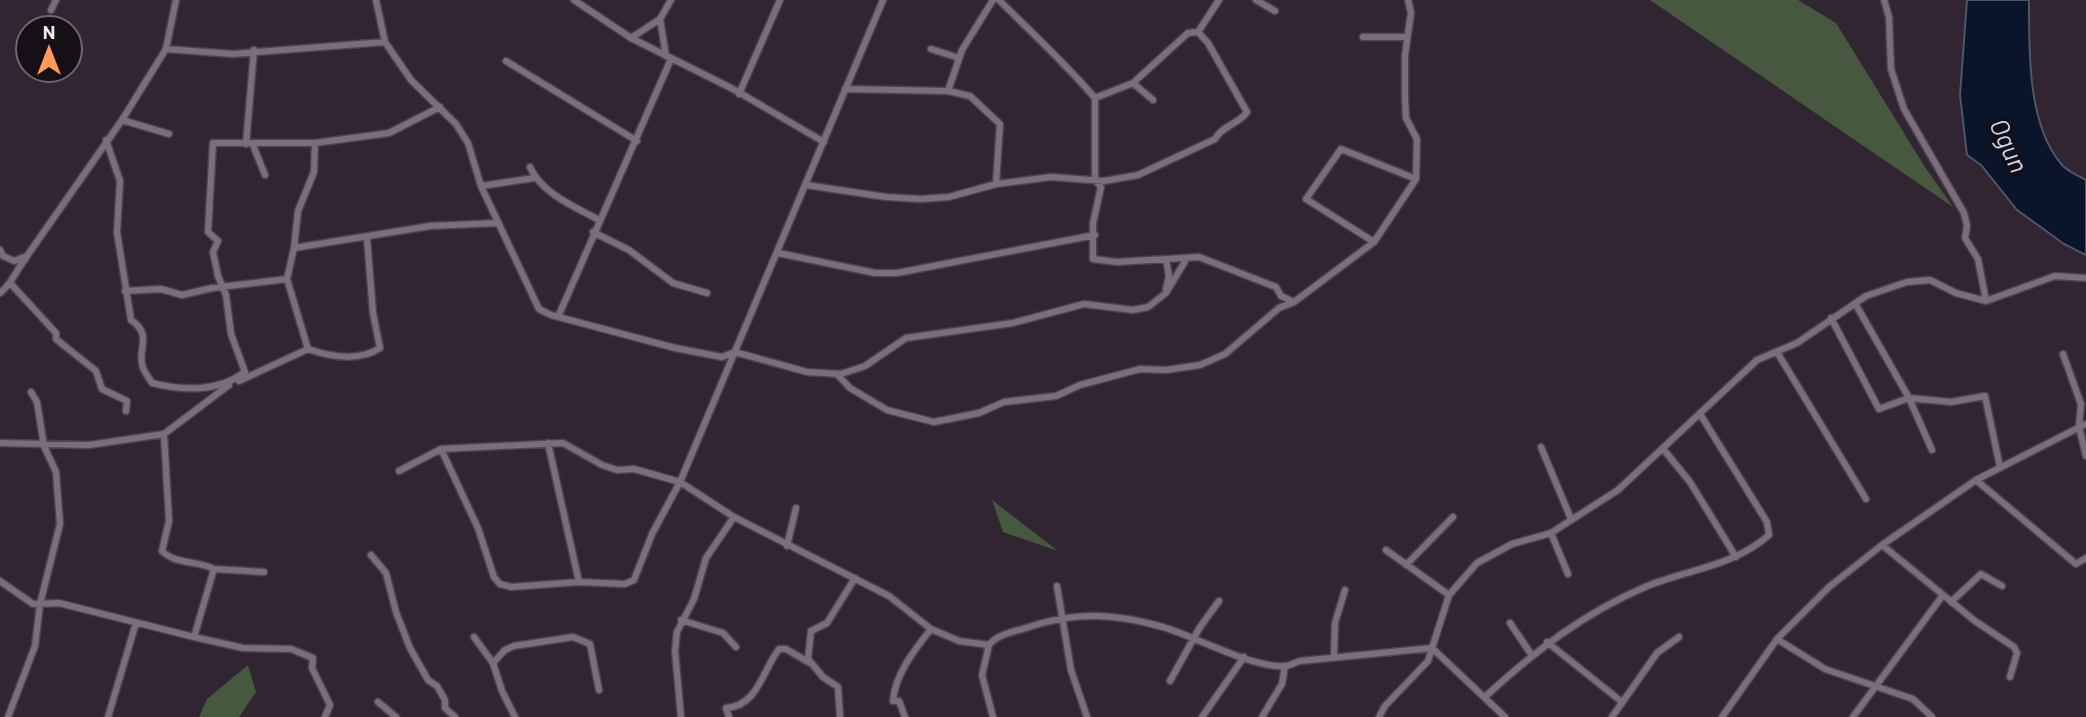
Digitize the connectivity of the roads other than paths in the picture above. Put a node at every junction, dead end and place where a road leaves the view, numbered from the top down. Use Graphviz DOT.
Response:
graph roads {
  1 [pos="56,0"];
  2 [pos="176,0"];
  3 [pos="376,0"];
  4 [pos="574,0"];
  5 [pos="671,0"];
  6 [pos="780,0"];
  7 [pos="883,0"];
  8 [pos="993,0"];
  9 [pos="999,0"];
  10 [pos="1219,0"];
  11 [pos="1256,0"];
  12 [pos="1408,0"];
  13 [pos="1884,0"];
  14 [pos="51,10"];
  15 [pos="1275,11"];
  16 [pos="660,19"];
  17 [pos="1198,32"];
  18 [pos="1363,37"];
  19 [pos="1407,37"];
  20 [pos="631,38"];
  21 [pos="385,42"];
  22 [pos="166,49"];
  23 [pos="931,49"];
  24 [pos="254,50"];
  25 [pos="668,58"];
  26 [pos="958,58"];
  27 [pos="506,61"];
  28 [pos="1133,83"];
  29 [pos="845,89"];
  30 [pos="948,91"];
  31 [pos="739,94"];
  32 [pos="1095,98"];
  33 [pos="1153,100"];
  34 [pos="440,107"];
  35 [pos="122,120"];
  36 [pos="169,134"];
  37 [pos="106,140"];
  38 [pos="637,141"];
  39 [pos="824,142"];
  40 [pos="249,144"];
  41 [pos="315,144"];
  42 [pos="530,167"];
  43 [pos="265,175"];
  44 [pos="534,178"];
  45 [pos="1095,180"];
  46 [pos="1416,180"];
  47 [pos="996,184"];
  48 [pos="806,185"];
  49 [pos="481,186"];
  50 [pos="599,220"];
  51 [pos="497,223"];
  52 [pos="593,232"];
  53 [pos="1095,235"];
  54 [pos="367,238"];
  55 [pos="1374,242"];
  56 [pos="294,248"];
  57 [pos="0,250"];
  58 [pos="778,253"];
  59 [pos="27,256"];
  60 [pos="1187,258"];
  61 [pos="1166,259"];
  62 [pos="2086,278"];
  63 [pos="287,279"];
  64 [pos="11,284"];
  65 [pos="223,286"];
  66 [pos="125,291"];
  67 [pos="0,293"];
  68 [pos="706,293"];
  69 [pos="1165,294"];
  70 [pos="1986,301"];
  71 [pos="1294,302"];
  72 [pos="1855,303"];
  73 [pos="558,317"];
  74 [pos="1831,318"];
  75 [pos="307,349"];
  76 [pos="734,352"];
  77 [pos="1777,352"];
  78 [pos="2063,354"];
  79 [pos="836,372"];
  80 [pos="31,392"];
  81 [pos="1909,398"];
  82 [pos="126,411"];
  83 [pos="1700,414"];
  84 [pos="2082,426"];
  85 [pos="174,429"];
  86 [pos="164,434"];
  87 [pos="0,443"];
  88 [pos="165,443"];
  89 [pos="548,443"];
  90 [pos="44,446"];
  91 [pos="1541,447"];
  92 [pos="441,449"];
  93 [pos="1664,450"];
  94 [pos="1932,450"];
  95 [pos="2086,456"];
  96 [pos="2000,467"];
  97 [pos="398,471"];
  98 [pos="1976,480"];
  99 [pos="680,482"];
  100 [pos="1866,499"];
  101 [pos="796,508"];
  102 [pos="734,517"];
  103 [pos="1453,517"];
  104 [pos="1571,519"];
  105 [pos="1551,533"];
  106 [pos="787,545"];
  107 [pos="1882,545"];
  108 [pos="1387,550"];
  109 [pos="371,555"];
  110 [pos="1736,557"];
  111 [pos="2086,558"];
  112 [pos="1406,565"];
  113 [pos="214,569"];
  114 [pos="264,572"];
  115 [pos="1568,574"];
  116 [pos="855,578"];
  117 [pos="0,581"];
  118 [pos="579,582"];
  119 [pos="1057,586"];
  120 [pos="2002,586"];
  121 [pos="1345,590"];
  122 [pos="1449,595"];
  123 [pos="1942,595"];
  124 [pos="1219,601"];
  125 [pos="1951,602"];
  126 [pos="40,604"];
  127 [pos="1063,617"];
  128 [pos="681,620"];
  129 [pos="136,623"];
  130 [pos="1510,624"];
  131 [pos="931,629"];
  132 [pos="474,637"];
  133 [pos="1679,637"];
  134 [pos="194,638"];
  135 [pos="1194,638"];
  136 [pos="1777,639"];
  137 [pos="1547,642"];
  138 [pos="989,645"];
  139 [pos="736,648"];
  140 [pos="1432,648"];
  141 [pos="1531,654"];
  142 [pos="1244,657"];
  143 [pos="1334,657"];
  144 [pos="493,663"];
  145 [pos="815,665"];
  146 [pos="1285,666"];
  147 [pos="2010,677"];
  148 [pos="1170,681"];
  149 [pos="1872,688"];
  150 [pos="599,690"];
  151 [pos="1486,696"];
  152 [pos="377,702"];
  153 [pos="1622,702"];
  154 [pos="1502,716"];
  155 [pos="8,717"];
  156 [pos="108,717"];
  157 [pos="325,717"];
  158 [pos="396,717"];
  159 [pos="455,717"];
  160 [pos="515,717"];
  161 [pos="681,717"];
  162 [pos="729,717"];
  163 [pos="841,717"];
  164 [pos="905,717"];
  165 [pos="993,717"];
  166 [pos="1087,717"];
  167 [pos="1202,717"];
  168 [pos="1262,717"];
  169 [pos="1379,717"];
  170 [pos="1612,717"];
  171 [pos="1722,717"];
  172 [pos="1853,717"];
  173 [pos="1932,717"];
  1 -- 14 [label="street"];
  2 -- 22 [label="street"];
  3 -- 21 [label="street"];
  4 -- 20 [label="street"];
  5 -- 16 [label="street"];
  6 -- 31 [label="street"];
  7 -- 29 [label="street"];
  8 -- 26 [label="street"];
  9 -- 32 [label="street"];
  10 -- 17 [label="street"];
  11 -- 15 [label="street"];
  12 -- 19 [label="street"];
  13 -- 70 [label="street"];
  16 -- 20 [label="street"];
  16 -- 25 [label="street"];
  17 -- 28 [label="street"];
  17 -- 45 [label="street"];
  18 -- 19 [label="street"];
  19 -- 46 [label="street"];
  20 -- 25 [label="street"];
  21 -- 24 [label="street"];
  21 -- 34 [label="street"];
  22 -- 24 [label="street"];
  22 -- 35 [label="street"];
  23 -- 26 [label="street"];
  24 -- 40 [label="street"];
  25 -- 31 [label="street"];
  25 -- 38 [label="street"];
  26 -- 30 [label="street"];
  27 -- 38 [label="street"];
  28 -- 32 [label="street"];
  28 -- 33 [label="street"];
  29 -- 30 [label="street"];
  29 -- 39 [label="street"];
  30 -- 47 [label="street"];
  31 -- 39 [label="street"];
  32 -- 45 [label="street"];
  34 -- 41 [label="street"];
  34 -- 49 [label="street"];
  35 -- 36 [label="street"];
  35 -- 37 [label="street"];
  37 -- 59 [label="street"];
  37 -- 66 [label="street"];
  38 -- 50 [label="street"];
  39 -- 48 [label="street"];
  40 -- 41 [label="street"];
  40 -- 43 [label="street"];
  40 -- 65 [label="street"];
  41 -- 56 [label="street"];
  42 -- 44 [label="street"];
  44 -- 49 [label="street"];
  44 -- 50 [label="street"];
  45 -- 47 [label="street"];
  45 -- 53 [label="street"];
  46 -- 55 [label="street"];
  46 -- 55 [label="street"];
  47 -- 48 [label="street"];
  48 -- 58 [label="street"];
  49 -- 51 [label="street"];
  50 -- 52 [label="street"];
  51 -- 54 [label="street"];
  51 -- 73 [label="street"];
  52 -- 68 [label="street"];
  52 -- 73 [label="street"];
  53 -- 58 [label="street"];
  53 -- 61 [label="street"];
  54 -- 56 [label="street"];
  54 -- 75 [label="street"];
  55 -- 71 [label="street"];
  56 -- 63 [label="street"];
  57 -- 59 [label="street"];
  58 -- 76 [label="street"];
  59 -- 64 [label="street"];
  60 -- 61 [label="street"];
  60 -- 69 [label="street"];
  60 -- 71 [label="street"];
  61 -- 69 [label="street"];
  62 -- 70 [label="street"];
  63 -- 65 [label="street"];
  63 -- 75 [label="street"];
  64 -- 67 [label="street"];
  64 -- 82 [label="street"];
  65 -- 66 [label="street"];
  65 -- 66 [label="street"];
  69 -- 79 [label="street"];
  70 -- 72 [label="street"];
  71 -- 79 [label="street"];
  72 -- 74 [label="street"];
  72 -- 81 [label="street"];
  73 -- 76 [label="street"];
  74 -- 77 [label="street"];
  74 -- 81 [label="street"];
  75 -- 85 [label="street"];
  76 -- 79 [label="street"];
  76 -- 99 [label="street"];
  77 -- 83 [label="street"];
  77 -- 100 [label="street"];
  78 -- 84 [label="street"];
  80 -- 90 [label="street"];
  81 -- 94 [label="street"];
  81 -- 96 [label="street"];
  83 -- 93 [label="street"];
  83 -- 110 [label="street"];
  84 -- 95 [label="street"];
  84 -- 96 [label="street"];
  85 -- 86 [label="street"];
  85 -- 88 [label="street"];
  86 -- 88 [label="street"];
  86 -- 90 [label="street"];
  87 -- 90 [label="street"];
  88 -- 113 [label="street"];
  89 -- 92 [label="street"];
  89 -- 99 [label="street"];
  89 -- 118 [label="street"];
  90 -- 126 [label="street"];
  91 -- 104 [label="street"];
  92 -- 97 [label="street"];
  92 -- 118 [label="street"];
  93 -- 104 [label="street"];
  93 -- 110 [label="street"];
  96 -- 98 [label="street"];
  98 -- 107 [label="street"];
  98 -- 111 [label="street"];
  99 -- 102 [label="street"];
  99 -- 118 [label="street"];
  101 -- 106 [label="street"];
  102 -- 106 [label="street"];
  102 -- 128 [label="street"];
  103 -- 112 [label="street"];
  104 -- 105 [label="street"];
  105 -- 115 [label="street"];
  105 -- 122 [label="street"];
  106 -- 116 [label="street"];
  107 -- 123 [label="street"];
  107 -- 136 [label="street"];
  108 -- 112 [label="street"];
  109 -- 159 [label="street"];
  110 -- 137 [label="street"];
  112 -- 122 [label="street"];
  113 -- 114 [label="street"];
  113 -- 134 [label="street"];
  116 -- 131 [label="street"];
  116 -- 145 [label="street"];
  117 -- 126 [label="street"];
  119 -- 127 [label="street"];
  120 -- 125 [label="street"];
  121 -- 143 [label="street"];
  122 -- 140 [label="street"];
  123 -- 125 [label="street"];
  123 -- 149 [label="street"];
  124 -- 135 [label="street"];
  125 -- 147 [label="street"];
  126 -- 129 [label="street"];
  126 -- 155 [label="street"];
  127 -- 135 [label="street"];
  127 -- 138 [label="street"];
  127 -- 166 [label="street"];
  128 -- 139 [label="street"];
  128 -- 161 [label="street"];
  129 -- 134 [label="street"];
  129 -- 156 [label="street"];
  130 -- 141 [label="street"];
  131 -- 138 [label="street"];
  131 -- 164 [label="street"];
  132 -- 144 [label="street"];
  133 -- 153 [label="street"];
  134 -- 157 [label="street"];
  135 -- 142 [label="street"];
  135 -- 148 [label="street"];
  136 -- 149 [label="street"];
  136 -- 171 [label="street"];
  137 -- 141 [label="street"];
  137 -- 153 [label="street"];
  138 -- 165 [label="street"];
  140 -- 143 [label="street"];
  140 -- 151 [label="street"];
  140 -- 169 [label="street"];
  141 -- 151 [label="street"];
  142 -- 146 [label="street"];
  142 -- 167 [label="street"];
  143 -- 146 [label="street"];
  144 -- 150 [label="street"];
  144 -- 160 [label="street"];
  145 -- 162 [label="street"];
  145 -- 163 [label="street"];
  146 -- 168 [label="street"];
  149 -- 172 [label="street"];
  149 -- 173 [label="street"];
  151 -- 154 [label="street"];
  152 -- 158 [label="street"];
  153 -- 170 [label="street"];
}
